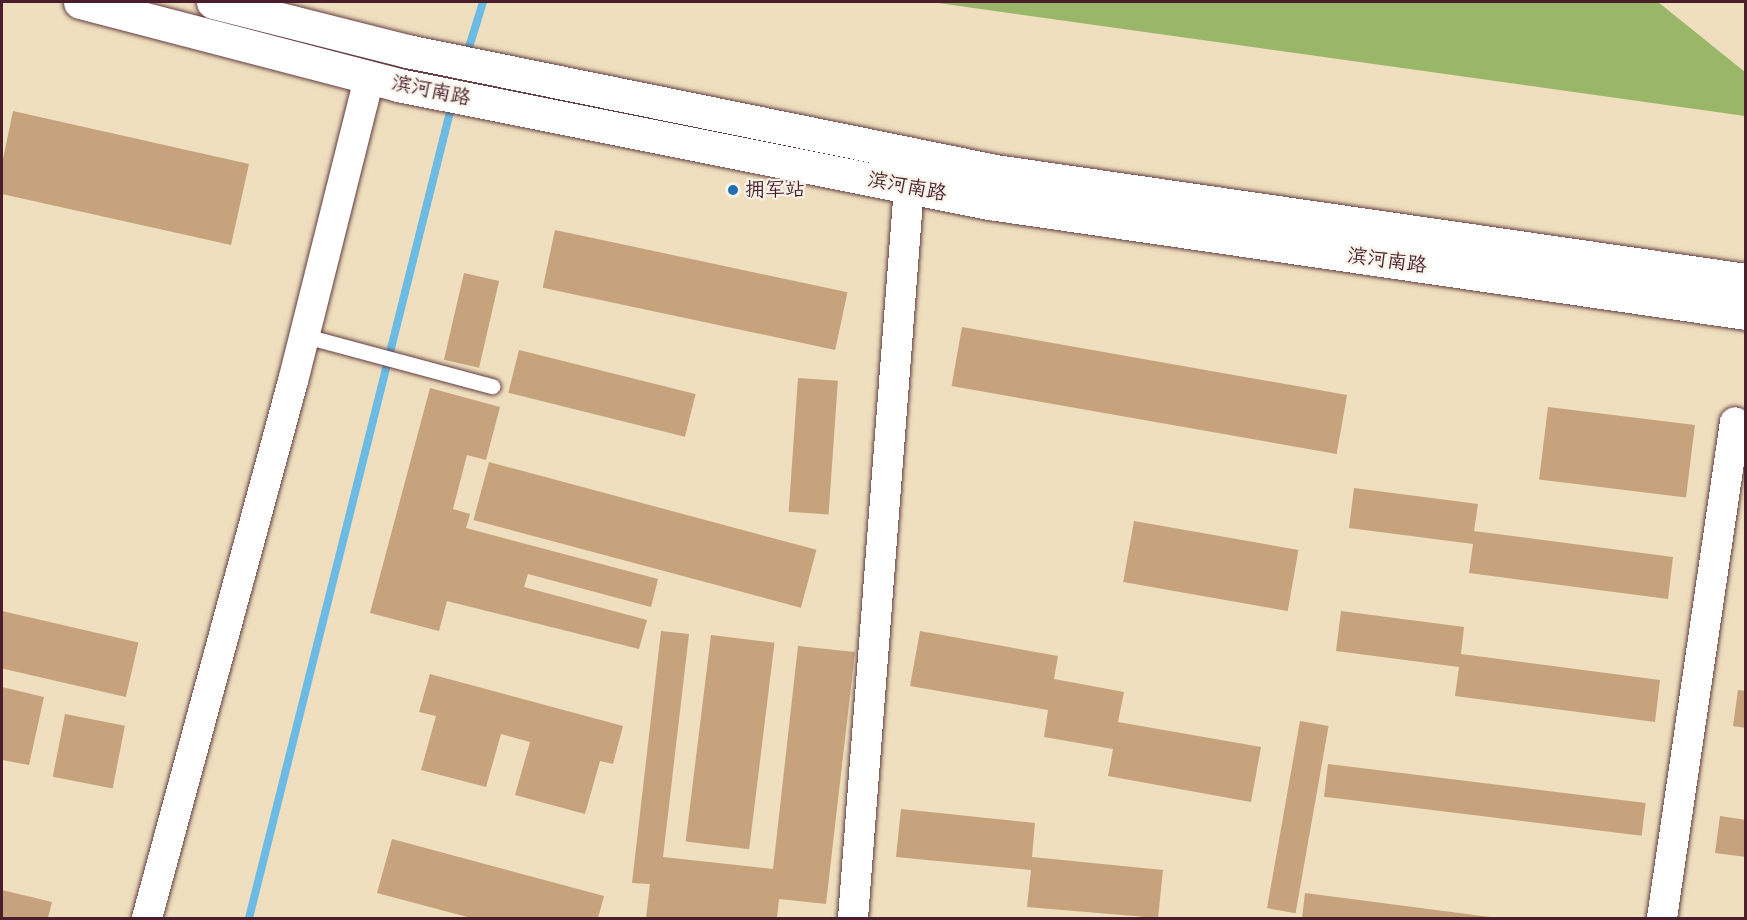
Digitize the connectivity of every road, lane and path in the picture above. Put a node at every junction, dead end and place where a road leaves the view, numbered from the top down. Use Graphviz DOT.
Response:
graph roads {
  1 [pos="80,2"];
  2 [pos="213,2"];
  3 [pos="383,81"];
  4 [pos="909,187"];
  5 [pos="1746,280"];
  6 [pos="1746,313"];
  7 [pos="305,336"];
  8 [pos="492,386"];
  9 [pos="1735,422"];
  10 [pos="147,918"];
  11 [pos="853,918"];
  12 [pos="1662,918"];
  1 -- 3 [label="highway, 滨河南路"];
  2 -- 5 [label="highway, 滨河南路"];
  3 -- 4 [label="highway, 滨河南路"];
  3 -- 7 [label="street"];
  4 -- 6 [label="highway, 滨河南路"];
  4 -- 11 [label="street"];
  7 -- 8 [label="lane"];
  7 -- 10 [label="street"];
  9 -- 12 [label="street"];
}
